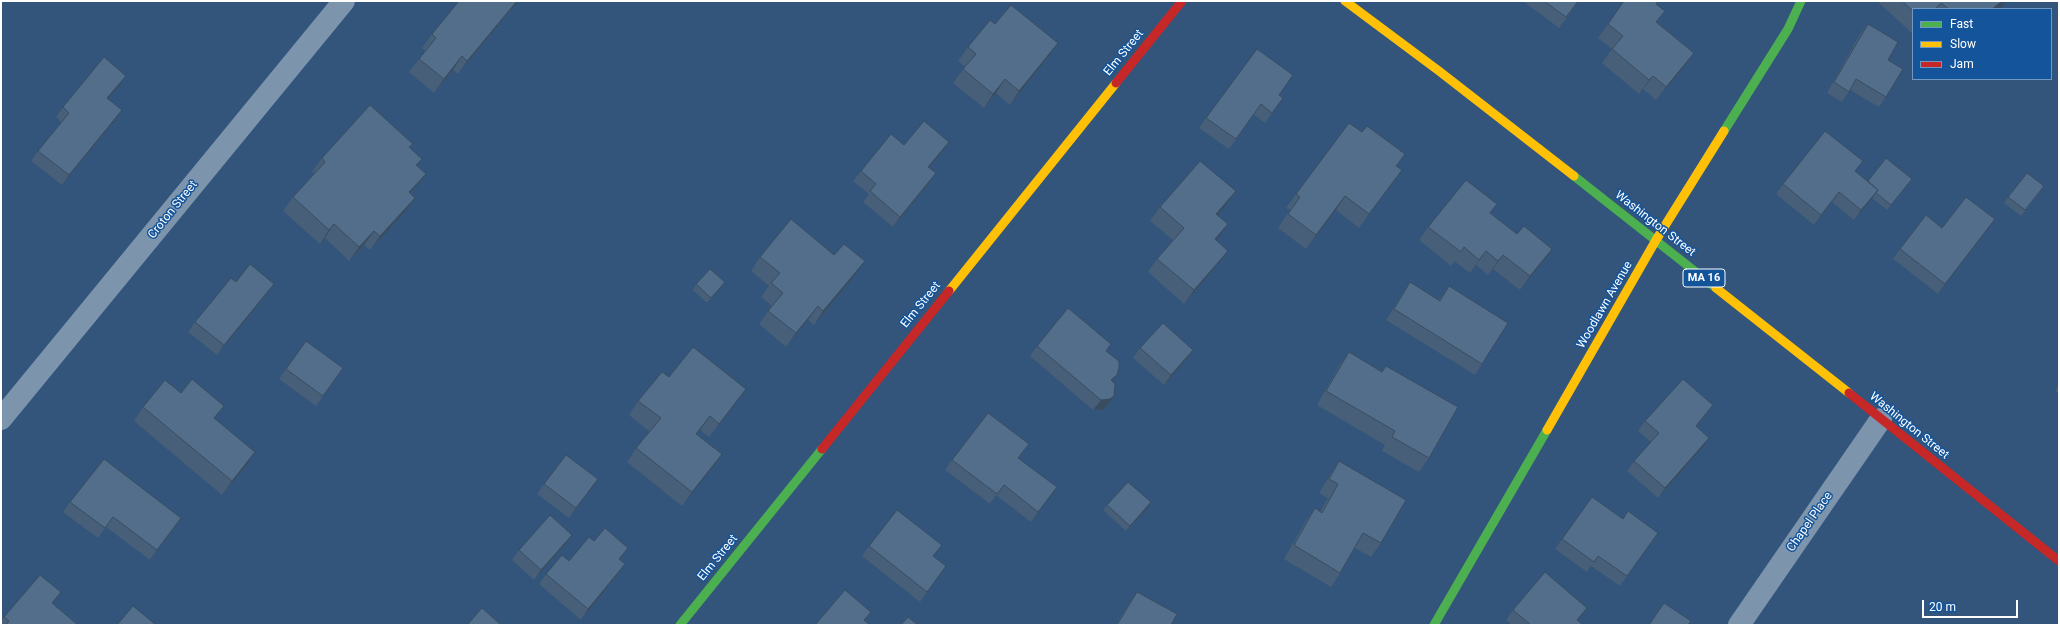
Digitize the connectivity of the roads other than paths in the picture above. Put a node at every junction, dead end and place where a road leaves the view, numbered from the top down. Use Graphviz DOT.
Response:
graph roads {
  1 [pos="344,1"];
  2 [pos="1182,1"];
  3 [pos="1346,1"];
  4 [pos="1802,1"];
  5 [pos="1656,240"];
  6 [pos="1,419"];
  7 [pos="1880,419"];
  8 [pos="2059,561"];
  9 [pos="680,625"];
  10 [pos="1434,625"];
  11 [pos="1739,625"];
  1 -- 6 [label="street, Croton Street"];
  2 -- 9 [label="street, Elm Street"];
  3 -- 5 [label="street, Washington Street / MA 16"];
  4 -- 5 [label="street, Woodlawn Avenue"];
  5 -- 7 [label="street, Washington Street / MA 16"];
  5 -- 10 [label="street, Woodlawn Avenue"];
  7 -- 8 [label="street, Washington Street / MA 16"];
  7 -- 11 [label="street, Chapel Place"];
}
